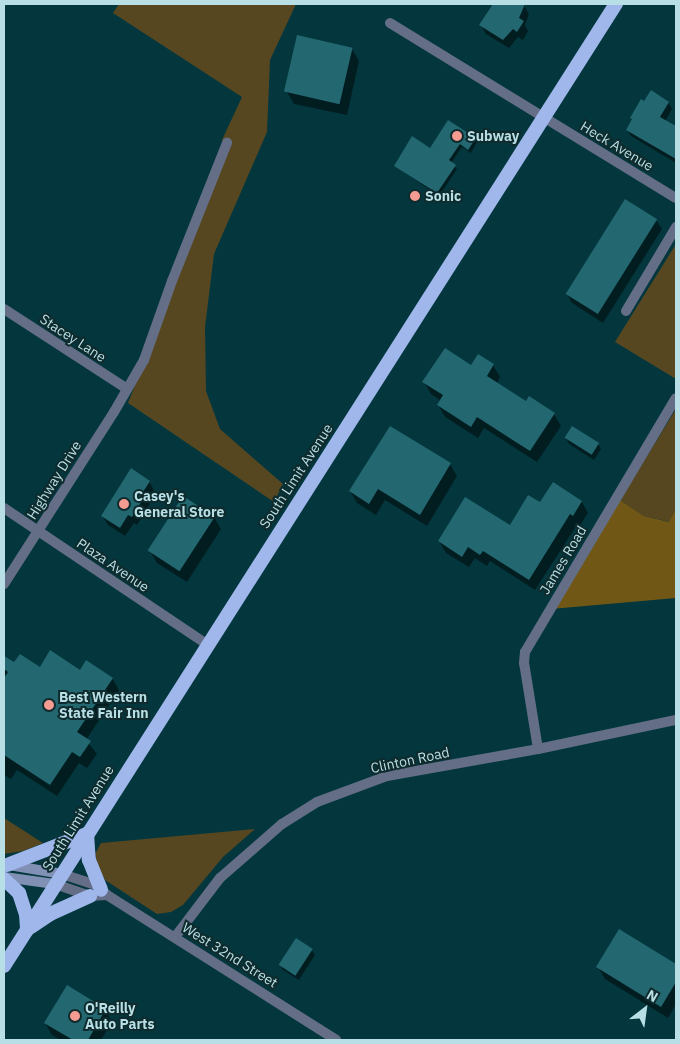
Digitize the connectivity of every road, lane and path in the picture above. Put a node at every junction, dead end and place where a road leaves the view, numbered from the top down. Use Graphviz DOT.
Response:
graph roads {
  1 [pos="616,4"];
  2 [pos="390,23"];
  3 [pos="544,118"];
  4 [pos="227,143"];
  5 [pos="676,198"];
  6 [pos="676,227"];
  7 [pos="4,309"];
  8 [pos="626,311"];
  9 [pos="127,389"];
  10 [pos="676,398"];
  11 [pos="4,508"];
  12 [pos="38,532"];
  13 [pos="4,584"];
  14 [pos="208,645"];
  15 [pos="676,720"];
  16 [pos="538,749"];
  17 [pos="87,834"];
  18 [pos="5,872"];
  19 [pos="59,879"];
  20 [pos="100,894"];
  21 [pos="27,930"];
  22 [pos="175,937"];
  23 [pos="4,966"];
  24 [pos="336,1040"];
  1 -- 3 [label="highway, South Limit Avenue"];
  2 -- 3 [label="street, Heck Avenue"];
  3 -- 5 [label="street, Heck Avenue"];
  3 -- 14 [label="highway, South Limit Avenue"];
  4 -- 9 [label="street, Highway Drive"];
  6 -- 8 [label="street"];
  7 -- 9 [label="street, Stacey Lane"];
  9 -- 12 [label="street, Highway Drive"];
  10 -- 16 [label="street, James Road"];
  11 -- 12 [label="street, Plaza Avenue"];
  12 -- 13 [label="street, Highway Drive"];
  12 -- 14 [label="street, Plaza Avenue"];
  14 -- 17 [label="highway, South Limit Avenue"];
  15 -- 16 [label="street, Clinton Road"];
  16 -- 22 [label="street, Clinton Road"];
  17 -- 18 [label="highway"];
  17 -- 19 [label="highway, South Limit Avenue"];
  17 -- 20 [label="highway"];
  18 -- 19 [label="main road"];
  18 -- 21 [label="highway"];
  19 -- 20 [label="street, West 32nd Street"];
  19 -- 21 [label="highway, South Limit Avenue"];
  20 -- 21 [label="highway"];
  20 -- 22 [label="street, West 32nd Street"];
  21 -- 23 [label="highway, South Limit Avenue"];
  22 -- 24 [label="street, West 32nd Street"];
}
